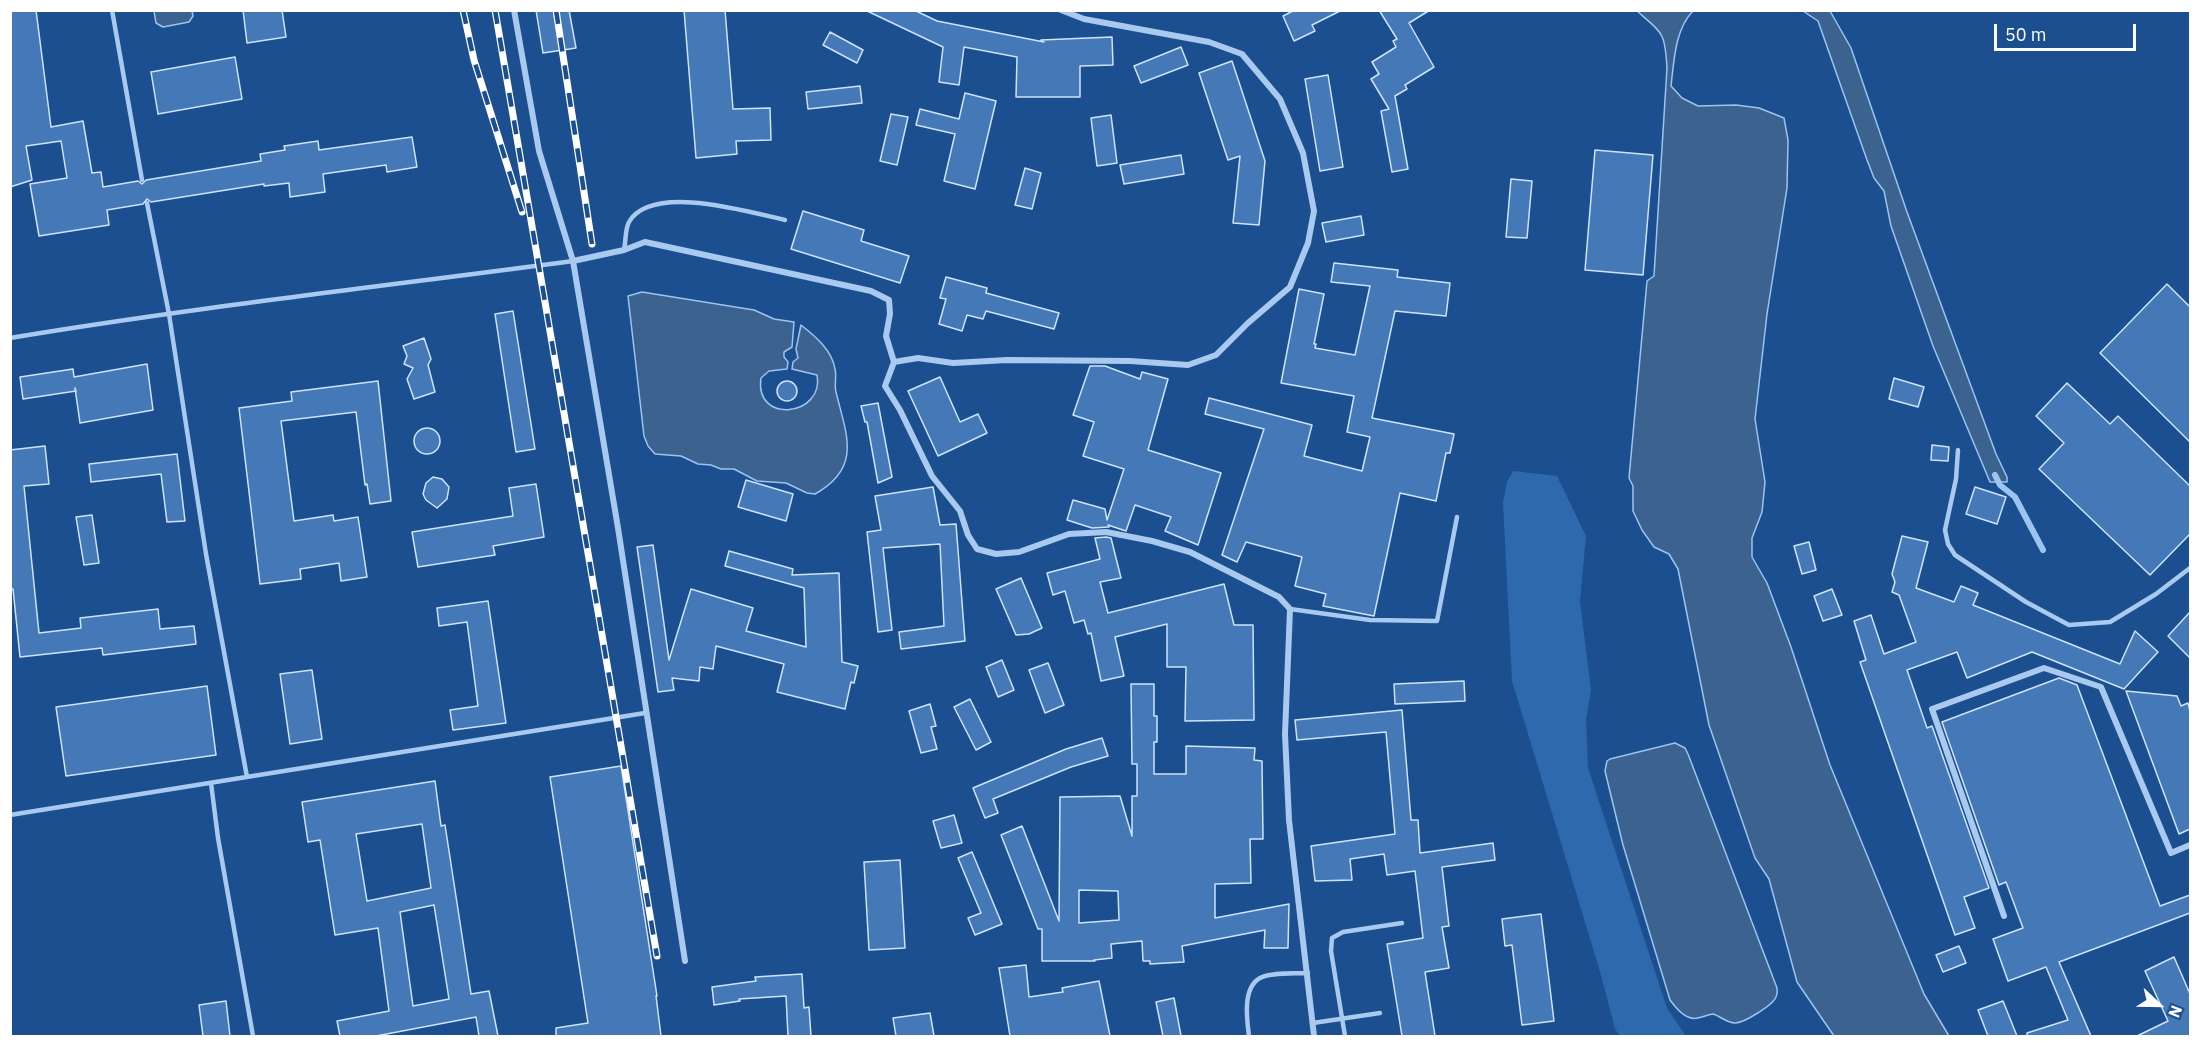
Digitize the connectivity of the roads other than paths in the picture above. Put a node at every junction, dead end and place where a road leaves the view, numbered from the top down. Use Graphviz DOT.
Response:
graph roads {
  1 [pos="112,10"];
  2 [pos="514,10"];
  3 [pos="1061,10"];
  4 [pos="142,180"];
  5 [pos="147,203"];
  6 [pos="785,220"];
  7 [pos="624,250"];
  8 [pos="573,261"];
  9 [pos="169,314"];
  10 [pos="10,338"];
  11 [pos="894,362"];
  12 [pos="1958,450"];
  13 [pos="1457,517"];
  14 [pos="2190,568"];
  15 [pos="1290,609"];
  16 [pos="645,713"];
  17 [pos="247,777"];
  18 [pos="210,783"];
  19 [pos="10,815"];
  20 [pos="2190,845"];
  21 [pos="2004,916"];
  22 [pos="1402,923"];
  23 [pos="685,961"];
  24 [pos="1308,973"];
  25 [pos="1380,1013"];
  26 [pos="1342,1020"];
  27 [pos="1313,1023"];
  28 [pos="253,1036"];
  29 [pos="1249,1036"];
  30 [pos="1314,1036"];
  31 [pos="1345,1036"];
  1 -- 4 [label="lane"];
  2 -- 8 [label="street"];
  3 -- 11 [label="street"];
  5 -- 9 [label="lane"];
  6 -- 7 [label="lane"];
  7 -- 8 [label="street"];
  7 -- 11 [label="street"];
  8 -- 9 [label="lane"];
  8 -- 16 [label="street"];
  9 -- 10 [label="lane"];
  9 -- 17 [label="lane"];
  11 -- 15 [label="street"];
  12 -- 14 [label="lane"];
  13 -- 15 [label="lane"];
  15 -- 24 [label="street"];
  16 -- 17 [label="lane"];
  16 -- 23 [label="street"];
  17 -- 18 [label="lane"];
  18 -- 19 [label="lane"];
  18 -- 28 [label="lane"];
  20 -- 21 [label="street"];
  22 -- 26 [label="lane"];
  24 -- 27 [label="street"];
  24 -- 29 [label="lane"];
  25 -- 26 [label="lane"];
  26 -- 27 [label="lane"];
  26 -- 31 [label="lane"];
  27 -- 30 [label="street"];
}
